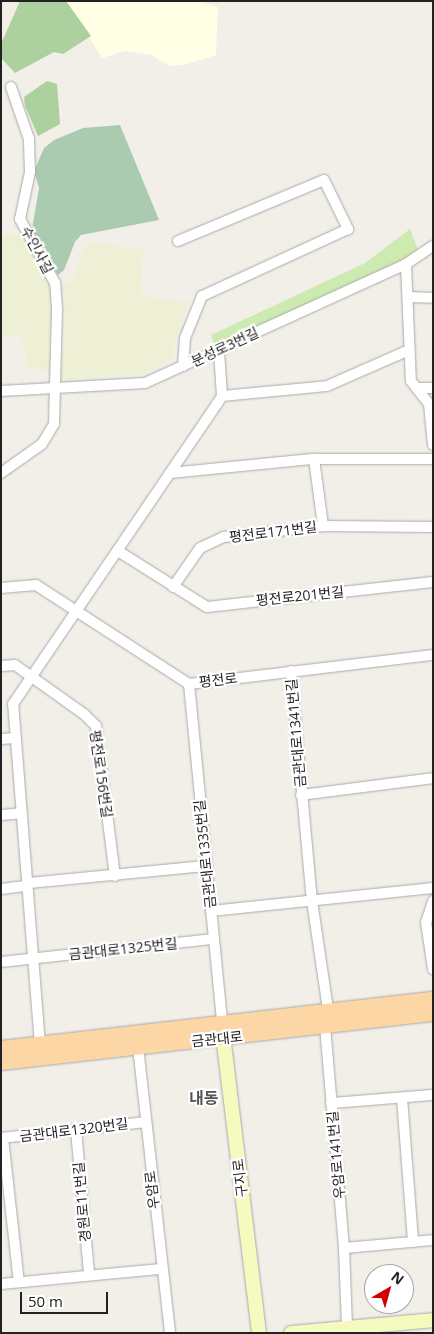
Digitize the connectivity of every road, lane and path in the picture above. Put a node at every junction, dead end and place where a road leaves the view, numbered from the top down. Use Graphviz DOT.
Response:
graph roads {
  1 [pos="11,86"];
  2 [pos="178,241"];
  3 [pos="433,246"];
  4 [pos="406,264"];
  5 [pos="408,297"];
  6 [pos="433,298"];
  7 [pos="219,350"];
  8 [pos="409,350"];
  9 [pos="183,366"];
  10 [pos="55,388"];
  11 [pos="417,388"];
  12 [pos="433,388"];
  13 [pos="1,391"];
  14 [pos="222,396"];
  15 [pos="433,445"];
  16 [pos="314,459"];
  17 [pos="433,459"];
  18 [pos="1,473"];
  19 [pos="170,473"];
  20 [pos="323,526"];
  21 [pos="433,527"];
  22 [pos="118,551"];
  23 [pos="433,582"];
  24 [pos="173,587"];
  25 [pos="1,588"];
  26 [pos="76,610"];
  27 [pos="433,655"];
  28 [pos="1,666"];
  29 [pos="291,671"];
  30 [pos="31,677"];
  31 [pos="189,684"];
  32 [pos="16,738"];
  33 [pos="1,739"];
  34 [pos="433,778"];
  35 [pos="301,795"];
  36 [pos="22,813"];
  37 [pos="1,815"];
  38 [pos="206,866"];
  39 [pos="115,876"];
  40 [pos="28,885"];
  41 [pos="433,888"];
  42 [pos="1,889"];
  43 [pos="312,901"];
  44 [pos="433,901"];
  45 [pos="211,912"];
  46 [pos="214,939"];
  47 [pos="32,959"];
  48 [pos="1,962"];
  49 [pos="433,969"];
  50 [pos="433,999"];
  51 [pos="328,1010"];
  52 [pos="433,1013"];
  53 [pos="222,1023"];
  54 [pos="325,1026"];
  55 [pos="224,1039"];
  56 [pos="40,1045"];
  57 [pos="138,1047"];
  58 [pos="1,1048"];
  59 [pos="1,1062"];
  60 [pos="433,1096"];
  61 [pos="402,1098"];
  62 [pos="331,1103"];
  63 [pos="146,1122"];
  64 [pos="76,1130"];
  65 [pos="2,1138"];
  66 [pos="433,1240"];
  67 [pos="413,1242"];
  68 [pos="344,1248"];
  69 [pos="161,1269"];
  70 [pos="89,1274"];
  71 [pos="19,1282"];
  72 [pos="1,1284"];
  73 [pos="433,1320"];
  74 [pos="347,1328"];
  75 [pos="170,1333"];
  76 [pos="258,1333"];
  77 [pos="291,1333"];
  1 -- 10 [label="street, 수인사길"];
  2 -- 9 [label="street"];
  3 -- 4 [label="street, 분성로3번길"];
  4 -- 5 [label="street"];
  4 -- 7 [label="street, 분성로3번길"];
  5 -- 6 [label="street"];
  5 -- 8 [label="street"];
  7 -- 9 [label="street, 분성로3번길"];
  7 -- 14 [label="street"];
  8 -- 11 [label="street"];
  8 -- 14 [label="street"];
  9 -- 10 [label="street, 분성로3번길"];
  10 -- 13 [label="street, 분성로3번길"];
  10 -- 18 [label="street, 수인사길"];
  11 -- 12 [label="street"];
  11 -- 15 [label="street"];
  14 -- 19 [label="street"];
  16 -- 17 [label="street"];
  16 -- 19 [label="street"];
  16 -- 20 [label="street"];
  19 -- 22 [label="street"];
  20 -- 21 [label="street, 평전로171번길"];
  20 -- 24 [label="street, 평전로171번길"];
  22 -- 24 [label="street"];
  22 -- 26 [label="street"];
  23 -- 24 [label="street, 평전로201번길"];
  25 -- 26 [label="street, 평전로"];
  26 -- 30 [label="street"];
  26 -- 31 [label="street, 평전로"];
  27 -- 29 [label="street, 평전로"];
  28 -- 30 [label="street, 평전로156번길"];
  29 -- 31 [label="street, 평전로"];
  29 -- 35 [label="street, 금관대로1341번길"];
  30 -- 32 [label="street"];
  30 -- 39 [label="street, 평전로156번길"];
  31 -- 38 [label="street, 금관대로1335번길"];
  32 -- 33 [label="street"];
  32 -- 36 [label="street"];
  34 -- 35 [label="street, 금관대로1341번길"];
  35 -- 43 [label="street, 금관대로1341번길"];
  36 -- 37 [label="street"];
  36 -- 40 [label="street"];
  38 -- 39 [label="street"];
  38 -- 45 [label="street, 금관대로1335번길"];
  39 -- 40 [label="street"];
  40 -- 42 [label="street"];
  40 -- 47 [label="street"];
  41 -- 43 [label="street"];
  43 -- 45 [label="street"];
  43 -- 51 [label="street, 금관대로1341번길"];
  44 -- 49 [label="street"];
  45 -- 46 [label="street, 금관대로1335번길"];
  46 -- 47 [label="street, 금관대로1325번길"];
  46 -- 53 [label="street, 금관대로1335번길"];
  47 -- 48 [label="street, 금관대로1325번길"];
  47 -- 56 [label="street"];
  50 -- 51 [label="main road, 금관대로"];
  51 -- 53 [label="main road, 금관대로"];
  52 -- 54 [label="main road, 금관대로"];
  53 -- 55 [label="main road, 구지로"];
  53 -- 56 [label="main road, 금관대로"];
  54 -- 55 [label="main road, 금관대로"];
  54 -- 62 [label="street"];
  55 -- 57 [label="main road, 금관대로"];
  55 -- 76 [label="main road, 구지로"];
  56 -- 58 [label="main road, 금관대로"];
  57 -- 59 [label="main road, 금관대로"];
  57 -- 63 [label="street, 우암로"];
  60 -- 61 [label="street, 우암로141번길"];
  61 -- 62 [label="street, 우암로141번길"];
  61 -- 67 [label="street"];
  62 -- 68 [label="street, 우암로141번길"];
  63 -- 64 [label="street, 금관대로1320번길"];
  63 -- 69 [label="street, 우암로"];
  64 -- 65 [label="street, 금관대로1320번길"];
  64 -- 70 [label="street, 경원로11번길"];
  65 -- 71 [label="street"];
  66 -- 67 [label="street"];
  67 -- 68 [label="street"];
  68 -- 74 [label="street, 우암로141번길"];
  69 -- 70 [label="street"];
  69 -- 75 [label="street, 우암로"];
  70 -- 71 [label="street"];
  71 -- 72 [label="street"];
  73 -- 74 [label="main road"];
  74 -- 77 [label="main road"];
}
